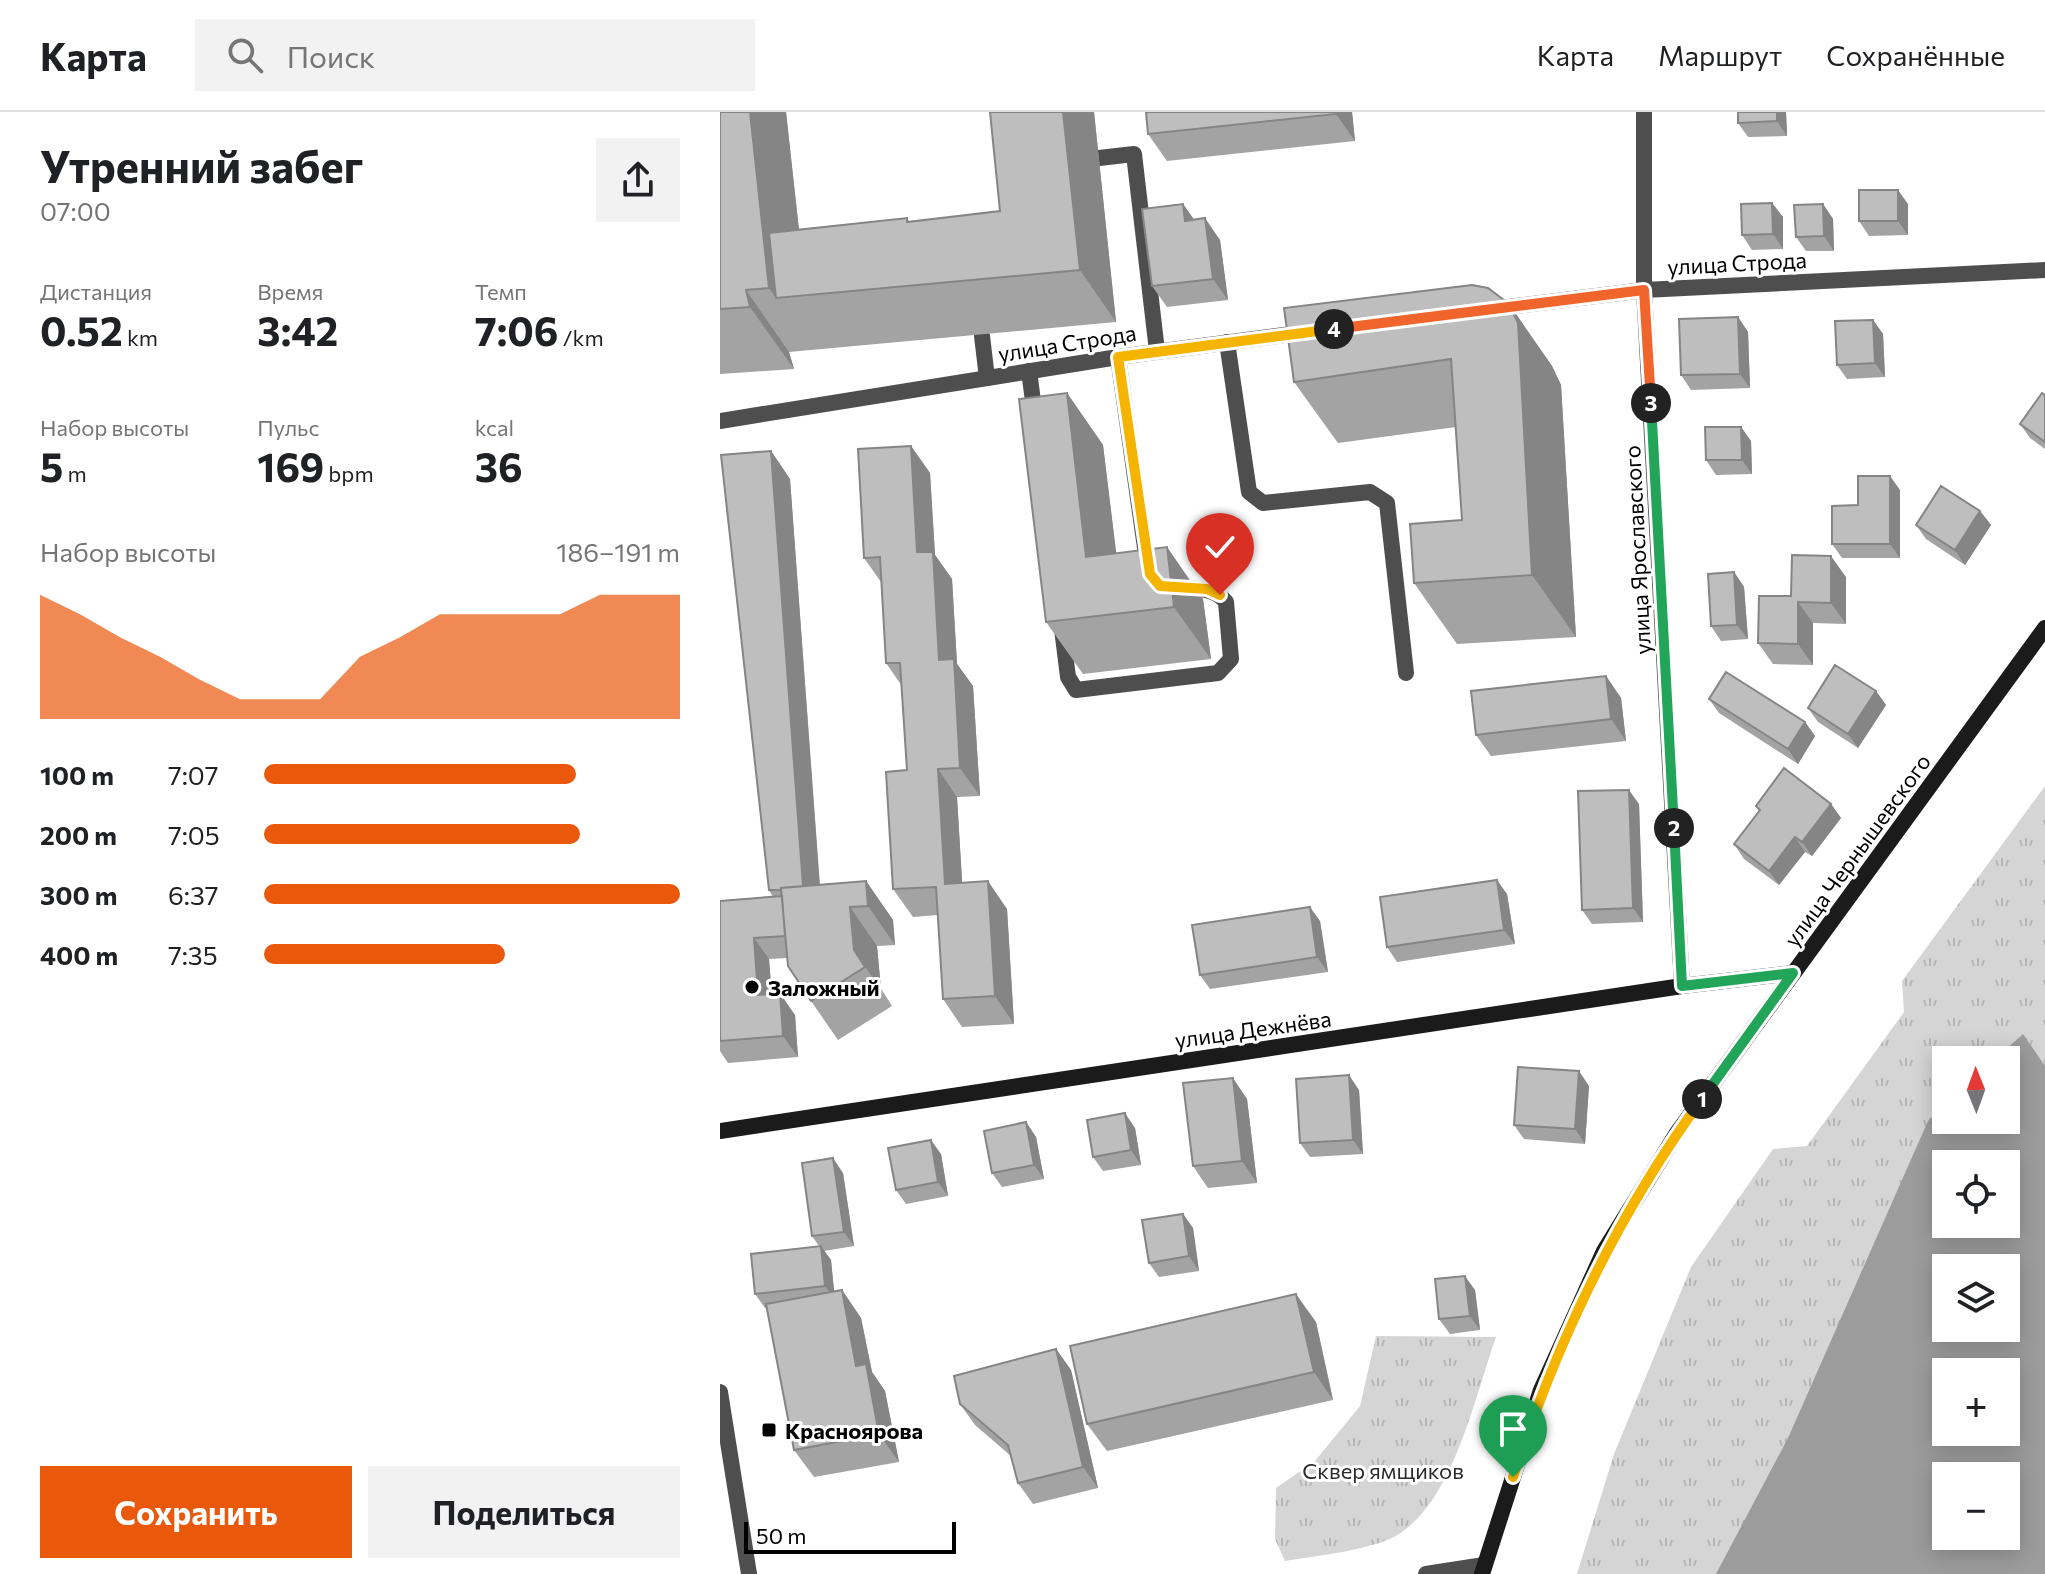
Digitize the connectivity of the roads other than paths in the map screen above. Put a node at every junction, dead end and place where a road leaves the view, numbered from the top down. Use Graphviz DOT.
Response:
graph roads {
  1 [pos="1644,112"];
  2 [pos="1099,158"];
  3 [pos="2045,270"];
  4 [pos="1644,290"];
  5 [pos="1474,311"];
  6 [pos="1320,330"];
  7 [pos="982,336"];
  8 [pos="1227,342"];
  9 [pos="1157,351"];
  10 [pos="1118,357"];
  11 [pos="1029,371"];
  12 [pos="987,378"];
  13 [pos="720,421"];
  14 [pos="1037,432"];
  15 [pos="1061,616"];
  16 [pos="2045,628"];
  17 [pos="1406,673"];
  18 [pos="1793,973"];
  19 [pos="1682,986"];
  20 [pos="720,1131"];
  21 [pos="720,1392"];
  22 [pos="1483,1570"];
  23 [pos="749,1574"];
  24 [pos="1426,1574"];
  1 -- 4 [label="street, улица Ярославского"];
  2 -- 9 [label="street"];
  3 -- 4 [label="street, улица Строда"];
  4 -- 5 [label="street, улица Строда"];
  4 -- 19 [label="street, улица Ярославского"];
  6 -- 8 [label="street, улица Строда"];
  7 -- 12 [label="street"];
  8 -- 9 [label="street, улица Строда"];
  8 -- 17 [label="street"];
  9 -- 10 [label="street, улица Строда"];
  10 -- 11 [label="street, улица Строда"];
  10 -- 15 [label="street"];
  11 -- 12 [label="street, улица Строда"];
  11 -- 14 [label="street"];
  12 -- 13 [label="street, улица Строда"];
  16 -- 18 [label="main road, улица Чернышевского"];
  18 -- 19 [label="main road, улица Дежнёва"];
  18 -- 22 [label="main road, улица Чернышевского"];
  19 -- 20 [label="main road, улица Дежнёва"];
  21 -- 23 [label="street"];
  22 -- 24 [label="street"];
}
